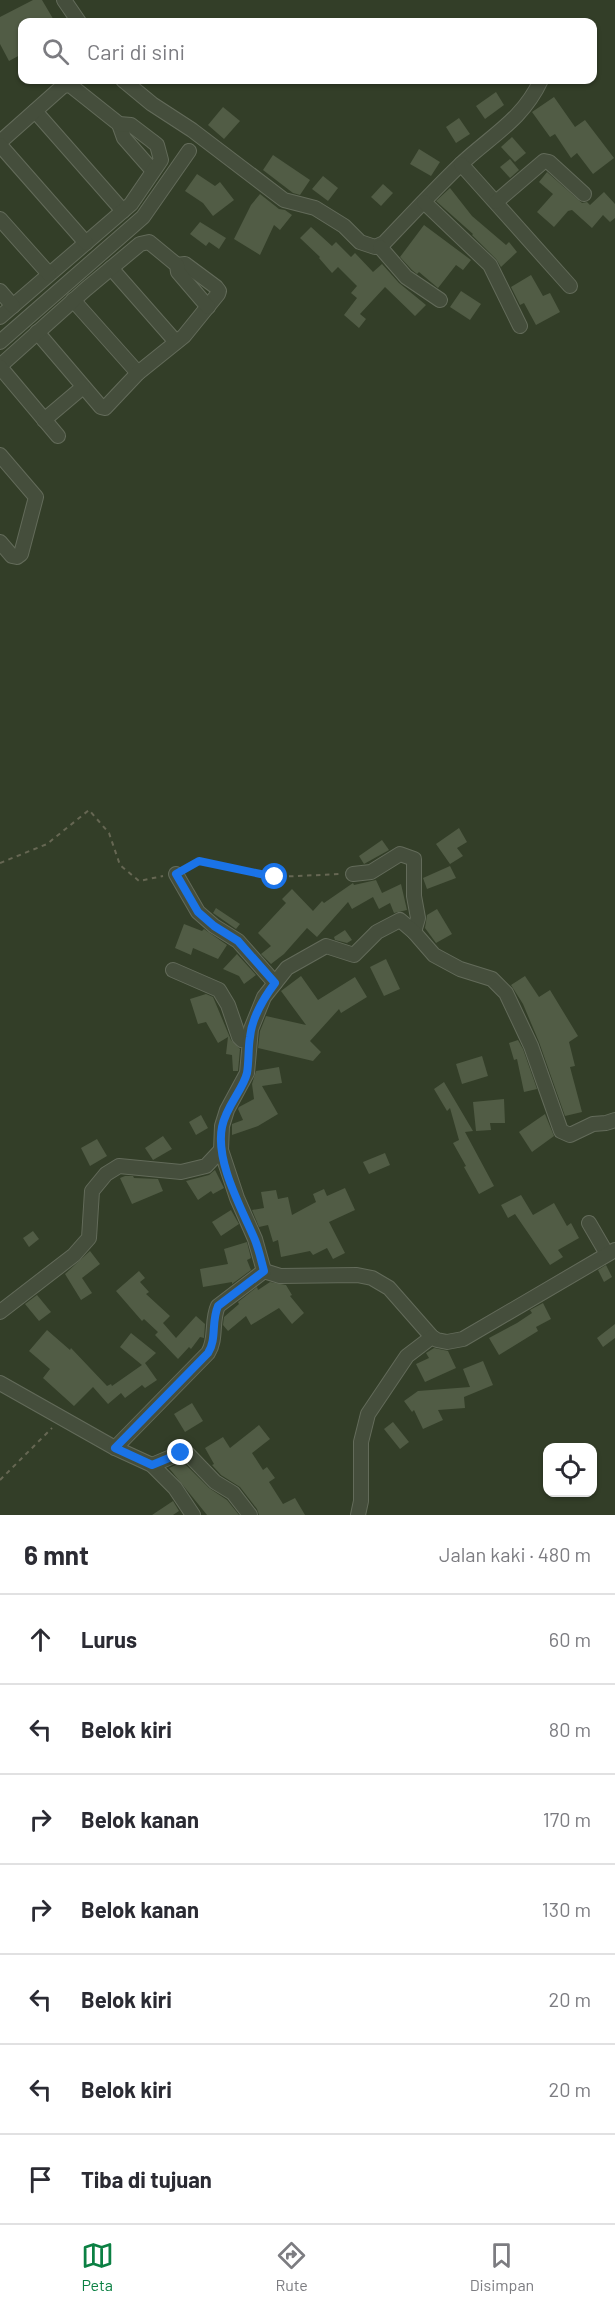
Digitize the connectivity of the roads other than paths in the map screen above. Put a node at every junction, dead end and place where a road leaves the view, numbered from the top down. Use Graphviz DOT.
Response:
graph roads {
  1 [pos="64,0"];
  2 [pos="76,18"];
  3 [pos="128,84"];
  4 [pos="539,84"];
  5 [pos="34,111"];
  6 [pos="119,124"];
  7 [pos="0,143"];
  8 [pos="189,151"];
  9 [pos="461,164"];
  10 [pos="153,171"];
  11 [pos="584,194"];
  12 [pos="424,202"];
  13 [pos="496,202"];
  14 [pos="123,211"];
  15 [pos="0,219"];
  16 [pos="86,243"];
  17 [pos="380,246"];
  18 [pos="177,265"];
  19 [pos="111,268"];
  20 [pos="49,274"];
  21 [pos="570,286"];
  22 [pos="0,291"];
  23 [pos="73,300"];
  24 [pos="440,300"];
  25 [pos="13,306"];
  26 [pos="208,307"];
  27 [pos="0,317"];
  28 [pos="520,326"];
  29 [pos="37,332"];
  30 [pos="0,342"];
  31 [pos="176,342"];
  32 [pos="138,373"];
  33 [pos="2,375"];
  34 [pos="83,387"];
  35 [pos="44,420"];
  36 [pos="58,436"];
  37 [pos="0,455"];
  38 [pos="0,542"];
  39 [pos="176,874"];
  40 [pos="353,874"];
  41 [pos="414,932"];
  42 [pos="173,970"];
  43 [pos="275,983"];
  44 [pos="250,1035"];
  45 [pos="615,1120"];
  46 [pos="221,1150"];
  47 [pos="589,1223"];
  48 [pos="611,1252"];
  49 [pos="264,1271"];
  50 [pos="0,1312"];
  51 [pos="432,1336"];
  52 [pos="0,1383"];
  53 [pos="115,1448"];
  54 [pos="152,1465"];
  55 [pos="193,1515"];
  56 [pos="250,1515"];
  57 [pos="358,1515"];
  1 -- 2 [label="street"];
  3 -- 17 [label="street"];
  4 -- 9 [label="street"];
  5 -- 6 [label="street"];
  5 -- 7 [label="street"];
  5 -- 14 [label="street"];
  6 -- 10 [label="street"];
  6 -- 10 [label="street"];
  7 -- 16 [label="street"];
  8 -- 30 [label="street"];
  9 -- 12 [label="street"];
  9 -- 13 [label="street"];
  10 -- 14 [label="street"];
  11 -- 13 [label="street"];
  12 -- 17 [label="street"];
  12 -- 28 [label="street"];
  13 -- 21 [label="street"];
  14 -- 16 [label="street"];
  15 -- 20 [label="street"];
  16 -- 20 [label="street"];
  17 -- 24 [label="street"];
  18 -- 19 [label="street"];
  18 -- 26 [label="street"];
  18 -- 26 [label="street"];
  19 -- 23 [label="street"];
  19 -- 31 [label="street"];
  20 -- 25 [label="street"];
  22 -- 25 [label="street"];
  23 -- 29 [label="street"];
  23 -- 32 [label="street"];
  25 -- 27 [label="street"];
  26 -- 31 [label="street"];
  29 -- 33 [label="street"];
  29 -- 34 [label="street"];
  31 -- 32 [label="street"];
  32 -- 34 [label="street"];
  33 -- 35 [label="street"];
  34 -- 35 [label="street"];
  35 -- 36 [label="street"];
  37 -- 38 [label="street"];
  39 -- 43 [label="street"];
  40 -- 41 [label="street"];
  41 -- 43 [label="street"];
  41 -- 45 [label="street"];
  42 -- 44 [label="street"];
  43 -- 44 [label="street"];
  44 -- 46 [label="street"];
  46 -- 49 [label="street"];
  46 -- 50 [label="street"];
  47 -- 48 [label="street"];
  48 -- 51 [label="street"];
  49 -- 51 [label="street"];
  49 -- 53 [label="street"];
  51 -- 57 [label="street"];
  52 -- 53 [label="street"];
  53 -- 54 [label="street"];
  54 -- 55 [label="street"];
  54 -- 56 [label="street"];
}
